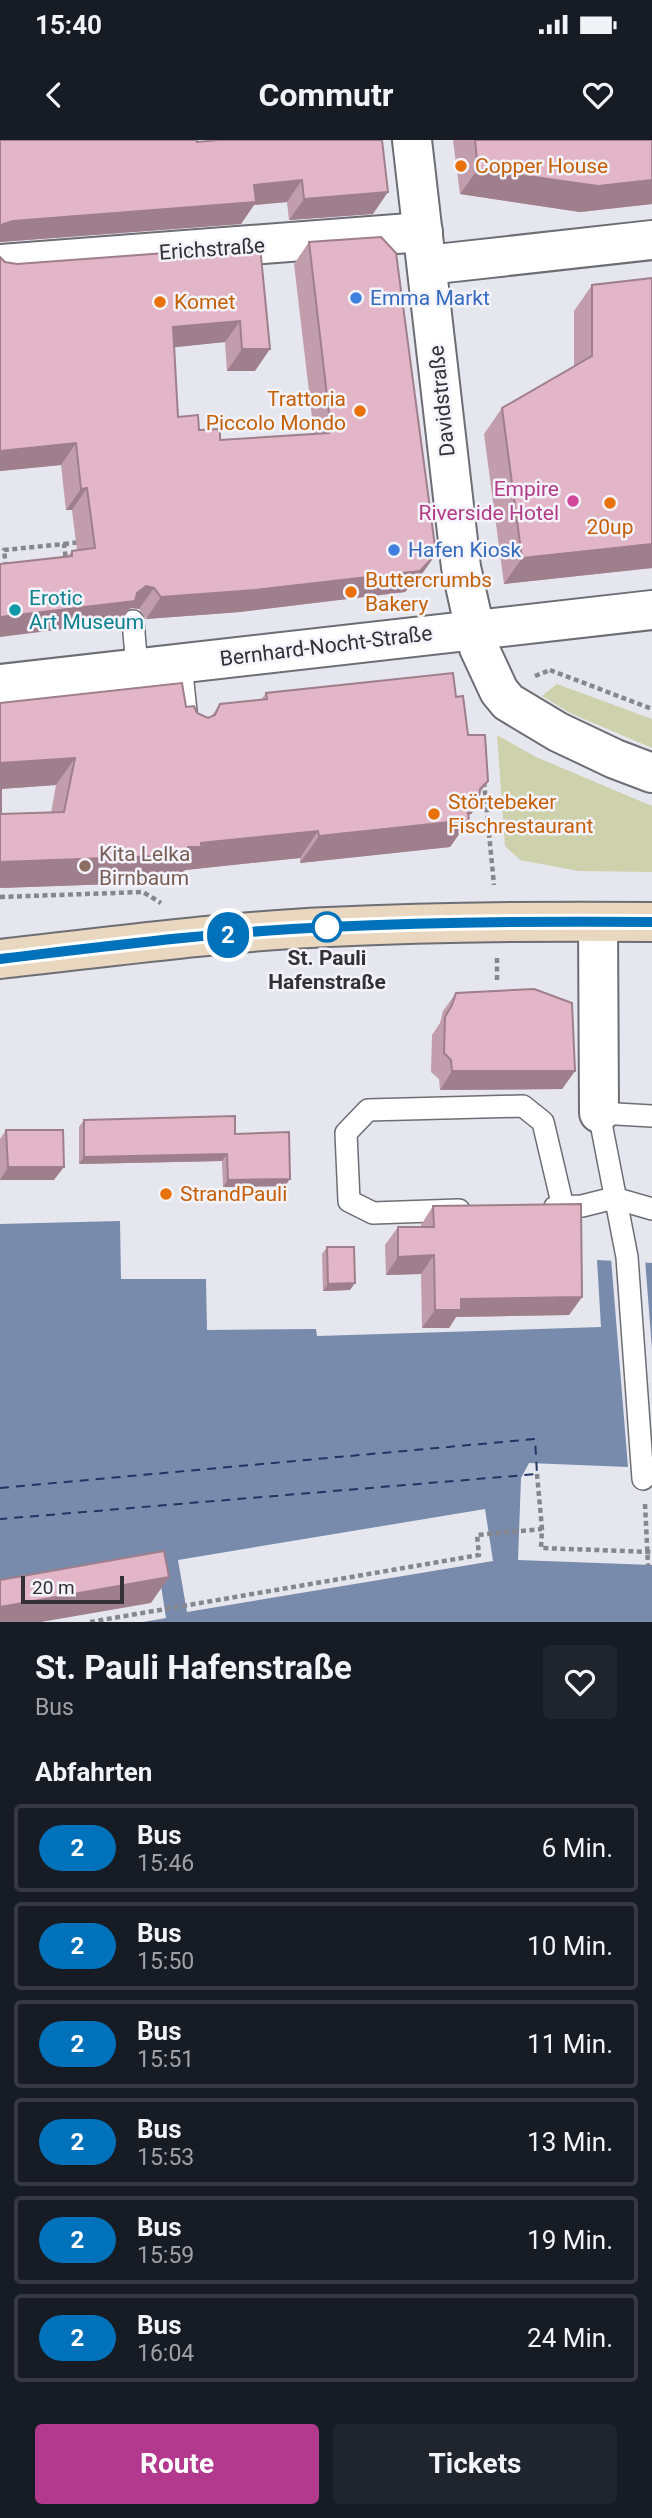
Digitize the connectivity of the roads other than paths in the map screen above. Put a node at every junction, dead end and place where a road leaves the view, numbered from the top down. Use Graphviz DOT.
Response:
graph roads {
  1 [pos="412,140"];
  2 [pos="652,240"];
  3 [pos="425,248"];
  4 [pos="0,264"];
  5 [pos="652,610"];
  6 [pos="133,621"];
  7 [pos="473,629"];
  8 [pos="181,663"];
  9 [pos="138,668"];
  10 [pos="0,684"];
  11 [pos="188,732"];
  12 [pos="652,773"];
  13 [pos="598,922"];
  14 [pos="652,922"];
  15 [pos="0,959"];
  16 [pos="599,1113"];
  17 [pos="652,1116"];
  18 [pos="614,1198"];
  19 [pos="563,1207"];
  20 [pos="536,1208"];
  21 [pos="481,1209"];
  22 [pos="652,1209"];
  23 [pos="643,1479"];
  1 -- 3 [label="street, Davidstraße"];
  2 -- 3 [label="street, Erichstraße"];
  3 -- 4 [label="street, Erichstraße"];
  3 -- 7 [label="street, Davidstraße"];
  5 -- 7 [label="street, Bernhard-Nocht-Straße"];
  6 -- 9 [label="lane"];
  7 -- 8 [label="street, Bernhard-Nocht-Straße"];
  7 -- 12 [label="street, Davidstraße"];
  8 -- 9 [label="street, Bernhard-Nocht-Straße"];
  8 -- 11 [label="lane"];
  9 -- 10 [label="street, Bernhard-Nocht-Straße"];
  13 -- 14 [label="main road"];
  13 -- 15 [label="main road"];
  13 -- 16 [label="street"];
  16 -- 17 [label="lane"];
  16 -- 18 [label="lane"];
  18 -- 19 [label="lane"];
  18 -- 22 [label="lane"];
  18 -- 23 [label="lane"];
  19 -- 20 [label="lane"];
  19 -- 21 [label="lane"];
}
